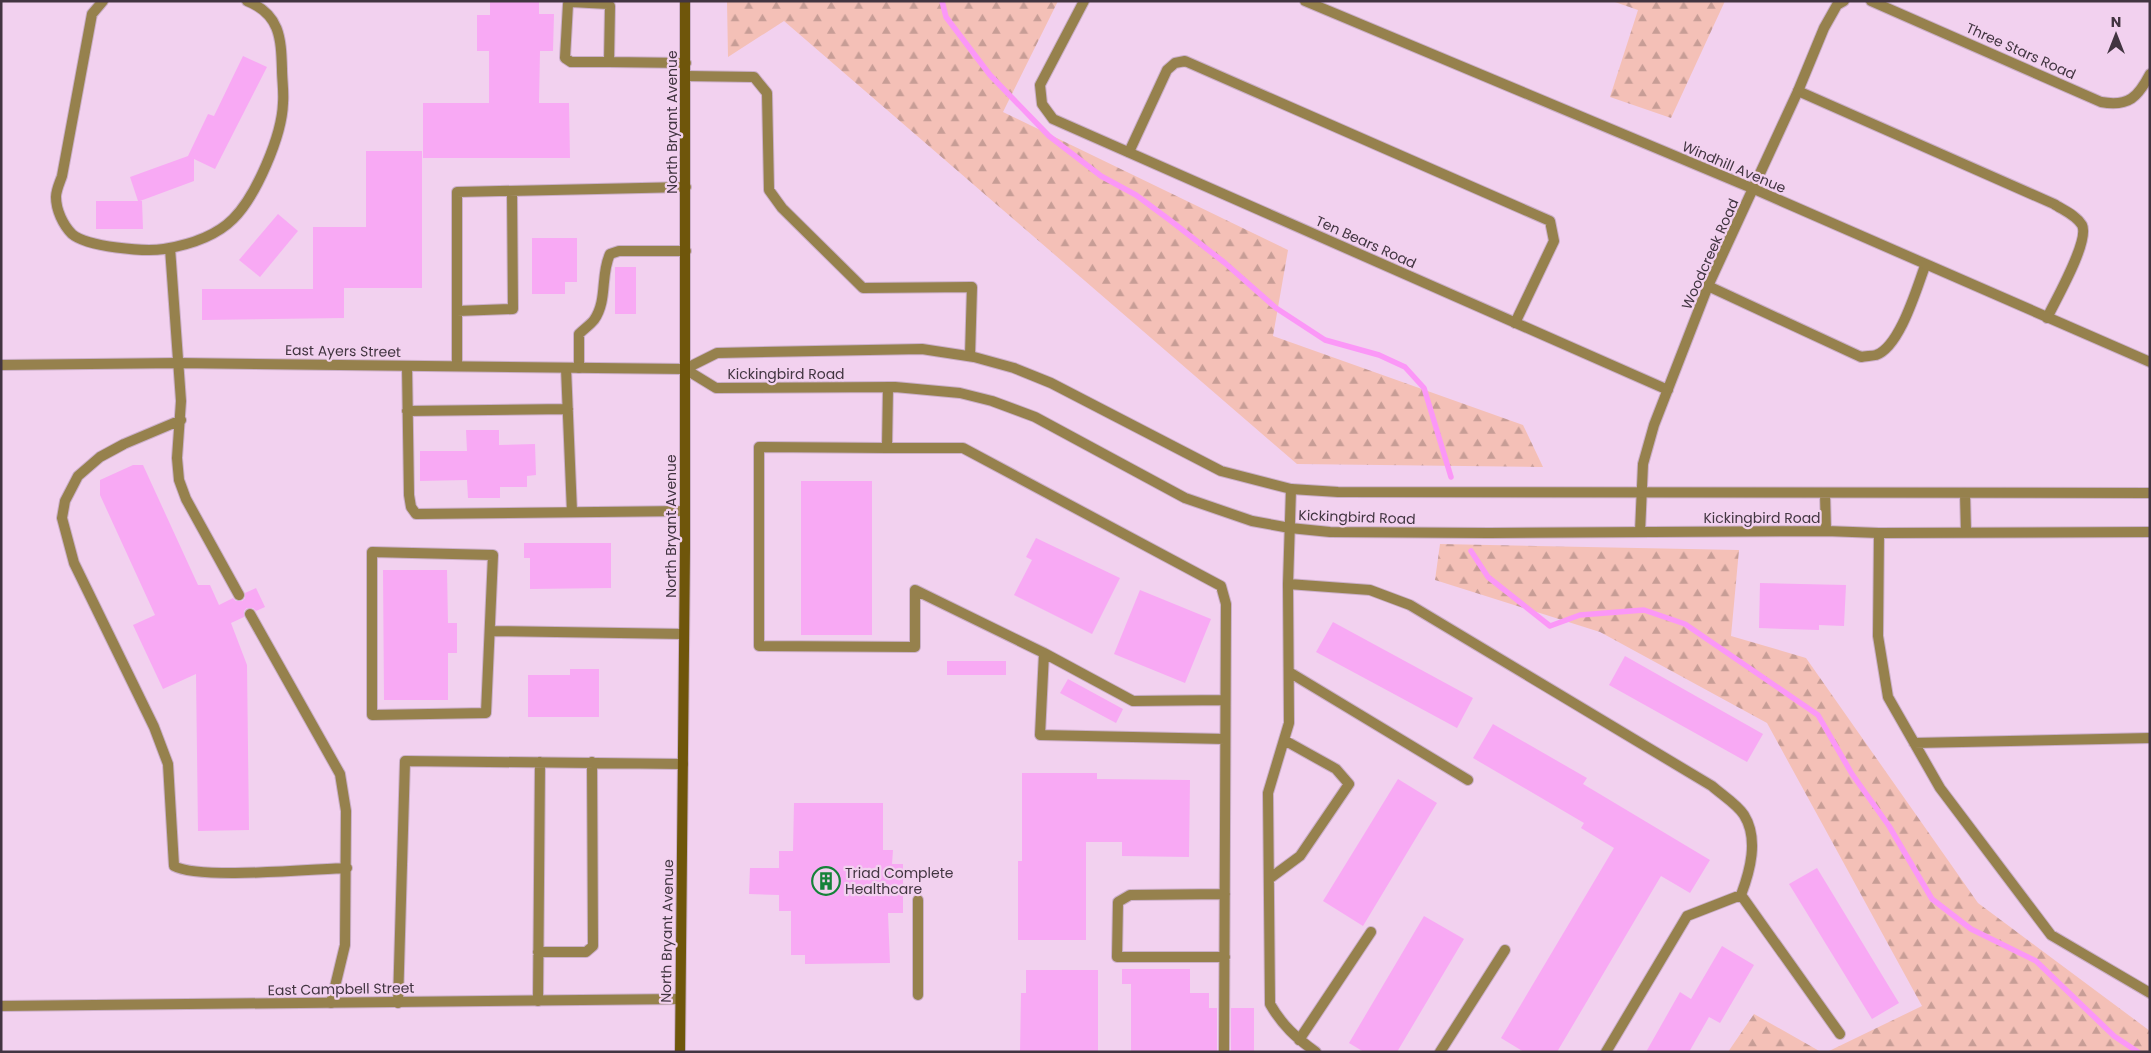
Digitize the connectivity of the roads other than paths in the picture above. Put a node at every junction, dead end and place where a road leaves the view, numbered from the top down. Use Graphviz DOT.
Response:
graph roads {
  1 [pos="102,1"];
  2 [pos="248,1"];
  3 [pos="686,1"];
  4 [pos="1084,1"];
  5 [pos="1305,1"];
  6 [pos="1844,1"];
  7 [pos="1871,1"];
  8 [pos="610,62"];
  9 [pos="686,63"];
  10 [pos="2150,74"];
  11 [pos="686,76"];
  12 [pos="1798,91"];
  13 [pos="1129,152"];
  14 [pos="686,187"];
  15 [pos="1754,190"];
  16 [pos="512,191"];
  17 [pos="170,248"];
  18 [pos="686,251"];
  19 [pos="1925,266"];
  20 [pos="1708,286"];
  21 [pos="457,311"];
  22 [pos="2047,318"];
  23 [pos="1515,323"];
  24 [pos="970,356"];
  25 [pos="2149,360"];
  26 [pos="178,363"];
  27 [pos="1,365"];
  28 [pos="407,366"];
  29 [pos="457,366"];
  30 [pos="566,368"];
  31 [pos="579,368"];
  32 [pos="685,369"];
  33 [pos="888,388"];
  34 [pos="1668,390"];
  35 [pos="568,409"];
  36 [pos="408,411"];
  37 [pos="181,420"];
  38 [pos="887,448"];
  39 [pos="1291,489"];
  40 [pos="1641,493"];
  41 [pos="1825,493"];
  42 [pos="1965,493"];
  43 [pos="2150,493"];
  44 [pos="572,512"];
  45 [pos="685,512"];
  46 [pos="1290,528"];
  47 [pos="1826,531"];
  48 [pos="1640,532"];
  49 [pos="1966,532"];
  50 [pos="2150,532"];
  51 [pos="1879,533"];
  52 [pos="1288,584"];
  53 [pos="240,595"];
  54 [pos="250,614"];
  55 [pos="491,631"];
  56 [pos="684,634"];
  57 [pos="1044,653"];
  58 [pos="1289,672"];
  59 [pos="1225,700"];
  60 [pos="2150,738"];
  61 [pos="1225,739"];
  62 [pos="1284,740"];
  63 [pos="1914,743"];
  64 [pos="540,762"];
  65 [pos="592,762"];
  66 [pos="683,764"];
  67 [pos="1468,780"];
  68 [pos="347,868"];
  69 [pos="1269,879"];
  70 [pos="1225,894"];
  71 [pos="1742,895"];
  72 [pos="918,900"];
  73 [pos="1371,932"];
  74 [pos="1505,950"];
  75 [pos="538,952"];
  76 [pos="1225,957"];
  77 [pos="2150,993"];
  78 [pos="918,995"];
  79 [pos="680,999"];
  80 [pos="538,1001"];
  81 [pos="331,1003"];
  82 [pos="398,1003"];
  83 [pos="1,1006"];
  84 [pos="1840,1034"];
  85 [pos="1299,1040"];
  86 [pos="680,1052"];
  87 [pos="1224,1052"];
  88 [pos="1316,1052"];
  89 [pos="1440,1052"];
  90 [pos="1606,1052"];
  1 -- 17 [label="street"];
  2 -- 17 [label="street"];
  3 -- 9 [label="main road, North Bryant Avenue"];
  4 -- 13 [label="street, Ten Bears Road"];
  5 -- 15 [label="street, Windhill Avenue"];
  6 -- 12 [label="street, Woodcreek Road"];
  7 -- 10 [label="street, Three Stars Road"];
  8 -- 8 [label="street"];
  8 -- 9 [label="street"];
  9 -- 11 [label="main road, North Bryant Avenue"];
  11 -- 14 [label="main road, North Bryant Avenue"];
  11 -- 24 [label="street"];
  12 -- 15 [label="street, Woodcreek Road"];
  12 -- 22 [label="street"];
  13 -- 23 [label="street, Ten Bears Road"];
  13 -- 23 [label="street"];
  14 -- 16 [label="street"];
  14 -- 18 [label="main road, North Bryant Avenue"];
  15 -- 19 [label="street, Windhill Avenue"];
  15 -- 20 [label="street, Woodcreek Road"];
  16 -- 21 [label="street"];
  16 -- 21 [label="street"];
  17 -- 26 [label="street"];
  18 -- 31 [label="street"];
  18 -- 32 [label="main road, North Bryant Avenue"];
  19 -- 20 [label="street"];
  19 -- 22 [label="street, Windhill Avenue"];
  20 -- 34 [label="street, Woodcreek Road"];
  21 -- 29 [label="street"];
  22 -- 25 [label="street, Windhill Avenue"];
  23 -- 34 [label="street, Ten Bears Road"];
  24 -- 32 [label="street, Kickingbird Road"];
  24 -- 39 [label="street, Kickingbird Road"];
  26 -- 27 [label="street, East Ayers Street"];
  26 -- 28 [label="street, East Ayers Street"];
  26 -- 37 [label="street"];
  28 -- 29 [label="street, East Ayers Street"];
  28 -- 36 [label="street"];
  29 -- 30 [label="street, East Ayers Street"];
  30 -- 31 [label="street, East Ayers Street"];
  30 -- 35 [label="street"];
  31 -- 32 [label="street, East Ayers Street"];
  32 -- 33 [label="street, Kickingbird Road"];
  32 -- 45 [label="main road, North Bryant Avenue"];
  33 -- 38 [label="street"];
  33 -- 46 [label="street, Kickingbird Road"];
  34 -- 40 [label="street, Woodcreek Road"];
  35 -- 36 [label="street"];
  35 -- 44 [label="street"];
  36 -- 44 [label="street"];
  37 -- 53 [label="street"];
  37 -- 68 [label="street"];
  38 -- 57 [label="street"];
  38 -- 59 [label="street"];
  39 -- 40 [label="street, Kickingbird Road"];
  39 -- 46 [label="street"];
  40 -- 41 [label="street, Kickingbird Road"];
  40 -- 48 [label="street, Woodcreek Road"];
  41 -- 42 [label="street, Kickingbird Road"];
  41 -- 47 [label="street"];
  42 -- 43 [label="street, Kickingbird Road"];
  42 -- 49 [label="street"];
  44 -- 45 [label="street"];
  45 -- 56 [label="main road, North Bryant Avenue"];
  46 -- 48 [label="street, Kickingbird Road"];
  46 -- 52 [label="street"];
  47 -- 48 [label="street, Kickingbird Road"];
  47 -- 51 [label="street, Kickingbird Road"];
  49 -- 50 [label="street, Kickingbird Road"];
  49 -- 51 [label="street, Kickingbird Road"];
  51 -- 63 [label="street"];
  52 -- 58 [label="street"];
  52 -- 71 [label="street"];
  54 -- 68 [label="street"];
  55 -- 55 [label="street"];
  55 -- 56 [label="street"];
  56 -- 66 [label="main road, North Bryant Avenue"];
  57 -- 59 [label="street"];
  57 -- 61 [label="street"];
  58 -- 62 [label="street"];
  58 -- 67 [label="street"];
  59 -- 61 [label="street"];
  60 -- 63 [label="street"];
  61 -- 70 [label="street"];
  62 -- 69 [label="street"];
  62 -- 69 [label="street"];
  63 -- 77 [label="street"];
  64 -- 65 [label="street"];
  64 -- 75 [label="street"];
  64 -- 82 [label="street"];
  65 -- 66 [label="street"];
  65 -- 75 [label="street"];
  66 -- 79 [label="main road, North Bryant Avenue"];
  68 -- 81 [label="street"];
  69 -- 85 [label="street"];
  70 -- 76 [label="street"];
  70 -- 76 [label="street"];
  71 -- 84 [label="street"];
  71 -- 90 [label="street"];
  72 -- 78 [label="street"];
  73 -- 85 [label="street"];
  74 -- 89 [label="street"];
  75 -- 80 [label="street"];
  76 -- 87 [label="street"];
  79 -- 80 [label="street, East Campbell Street"];
  79 -- 86 [label="main road, North Bryant Avenue"];
  80 -- 82 [label="street, East Campbell Street"];
  81 -- 82 [label="street, East Campbell Street"];
  81 -- 83 [label="street, East Campbell Street"];
  85 -- 88 [label="street"];
}
